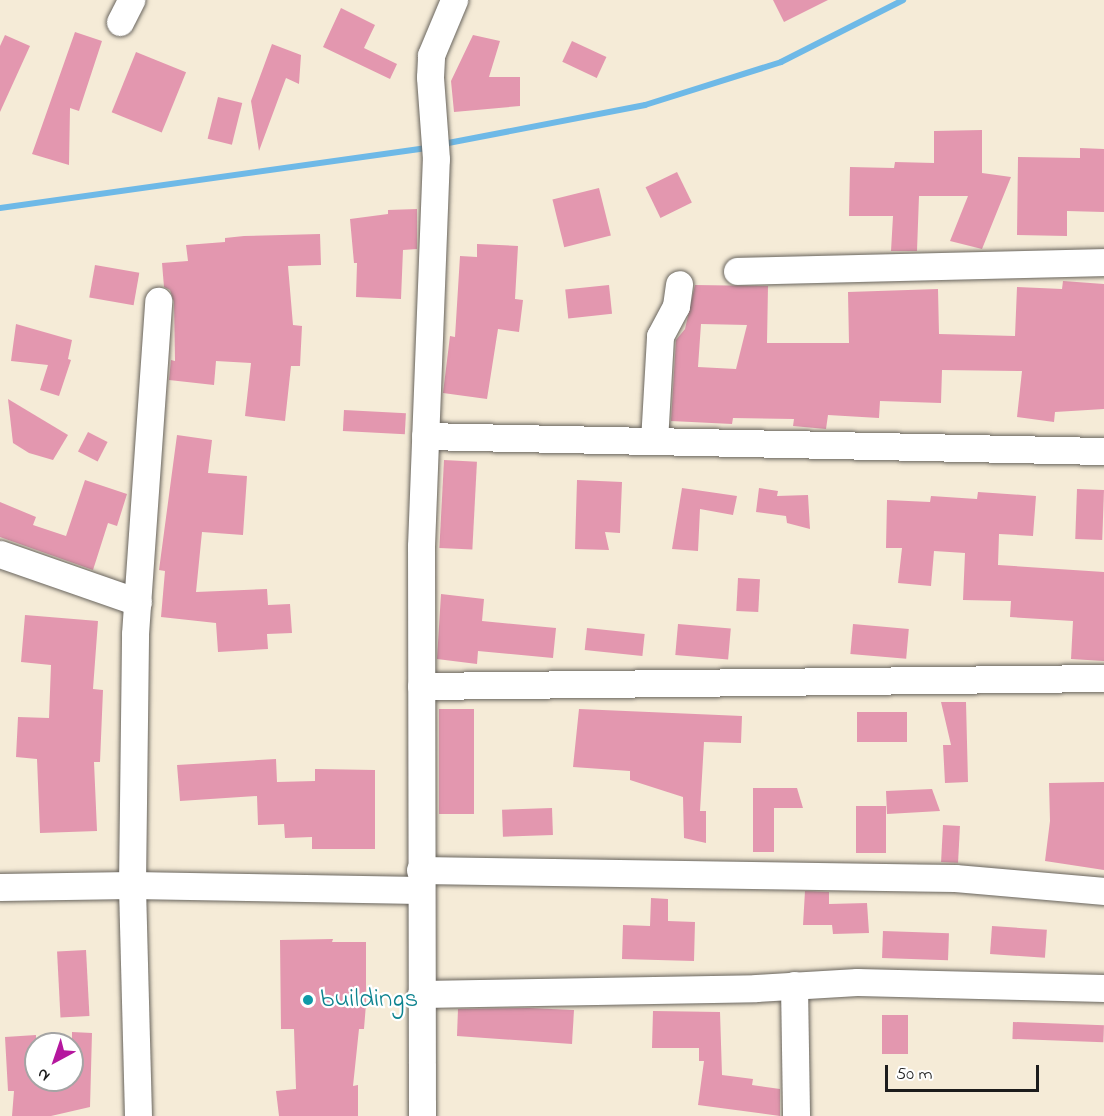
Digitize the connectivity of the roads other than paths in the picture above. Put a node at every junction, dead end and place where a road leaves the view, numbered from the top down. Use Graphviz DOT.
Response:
graph roads {
  1 [pos="454,0"];
  2 [pos="1104,262"];
  3 [pos="737,271"];
  4 [pos="679,284"];
  5 [pos="158,301"];
  6 [pos="425,436"];
  7 [pos="654,441"];
  8 [pos="1104,452"];
  9 [pos="0,554"];
  10 [pos="138,602"];
  11 [pos="1104,678"];
  12 [pos="420,686"];
  13 [pos="420,880"];
  14 [pos="132,885"];
  15 [pos="0,887"];
  16 [pos="1104,891"];
  17 [pos="794,985"];
  18 [pos="1104,988"];
  19 [pos="421,994"];
  20 [pos="138,1116"];
  21 [pos="422,1116"];
  22 [pos="796,1116"];
  1 -- 6 [label="street"];
  2 -- 3 [label="street"];
  4 -- 7 [label="street"];
  5 -- 10 [label="street"];
  6 -- 7 [label="street"];
  6 -- 12 [label="street"];
  7 -- 8 [label="street"];
  9 -- 10 [label="street"];
  10 -- 14 [label="street"];
  11 -- 12 [label="street"];
  12 -- 13 [label="street"];
  13 -- 14 [label="street"];
  13 -- 16 [label="street"];
  13 -- 19 [label="street"];
  14 -- 15 [label="street"];
  14 -- 20 [label="street"];
  17 -- 18 [label="street"];
  17 -- 19 [label="street"];
  17 -- 22 [label="street"];
  19 -- 21 [label="street"];
}
